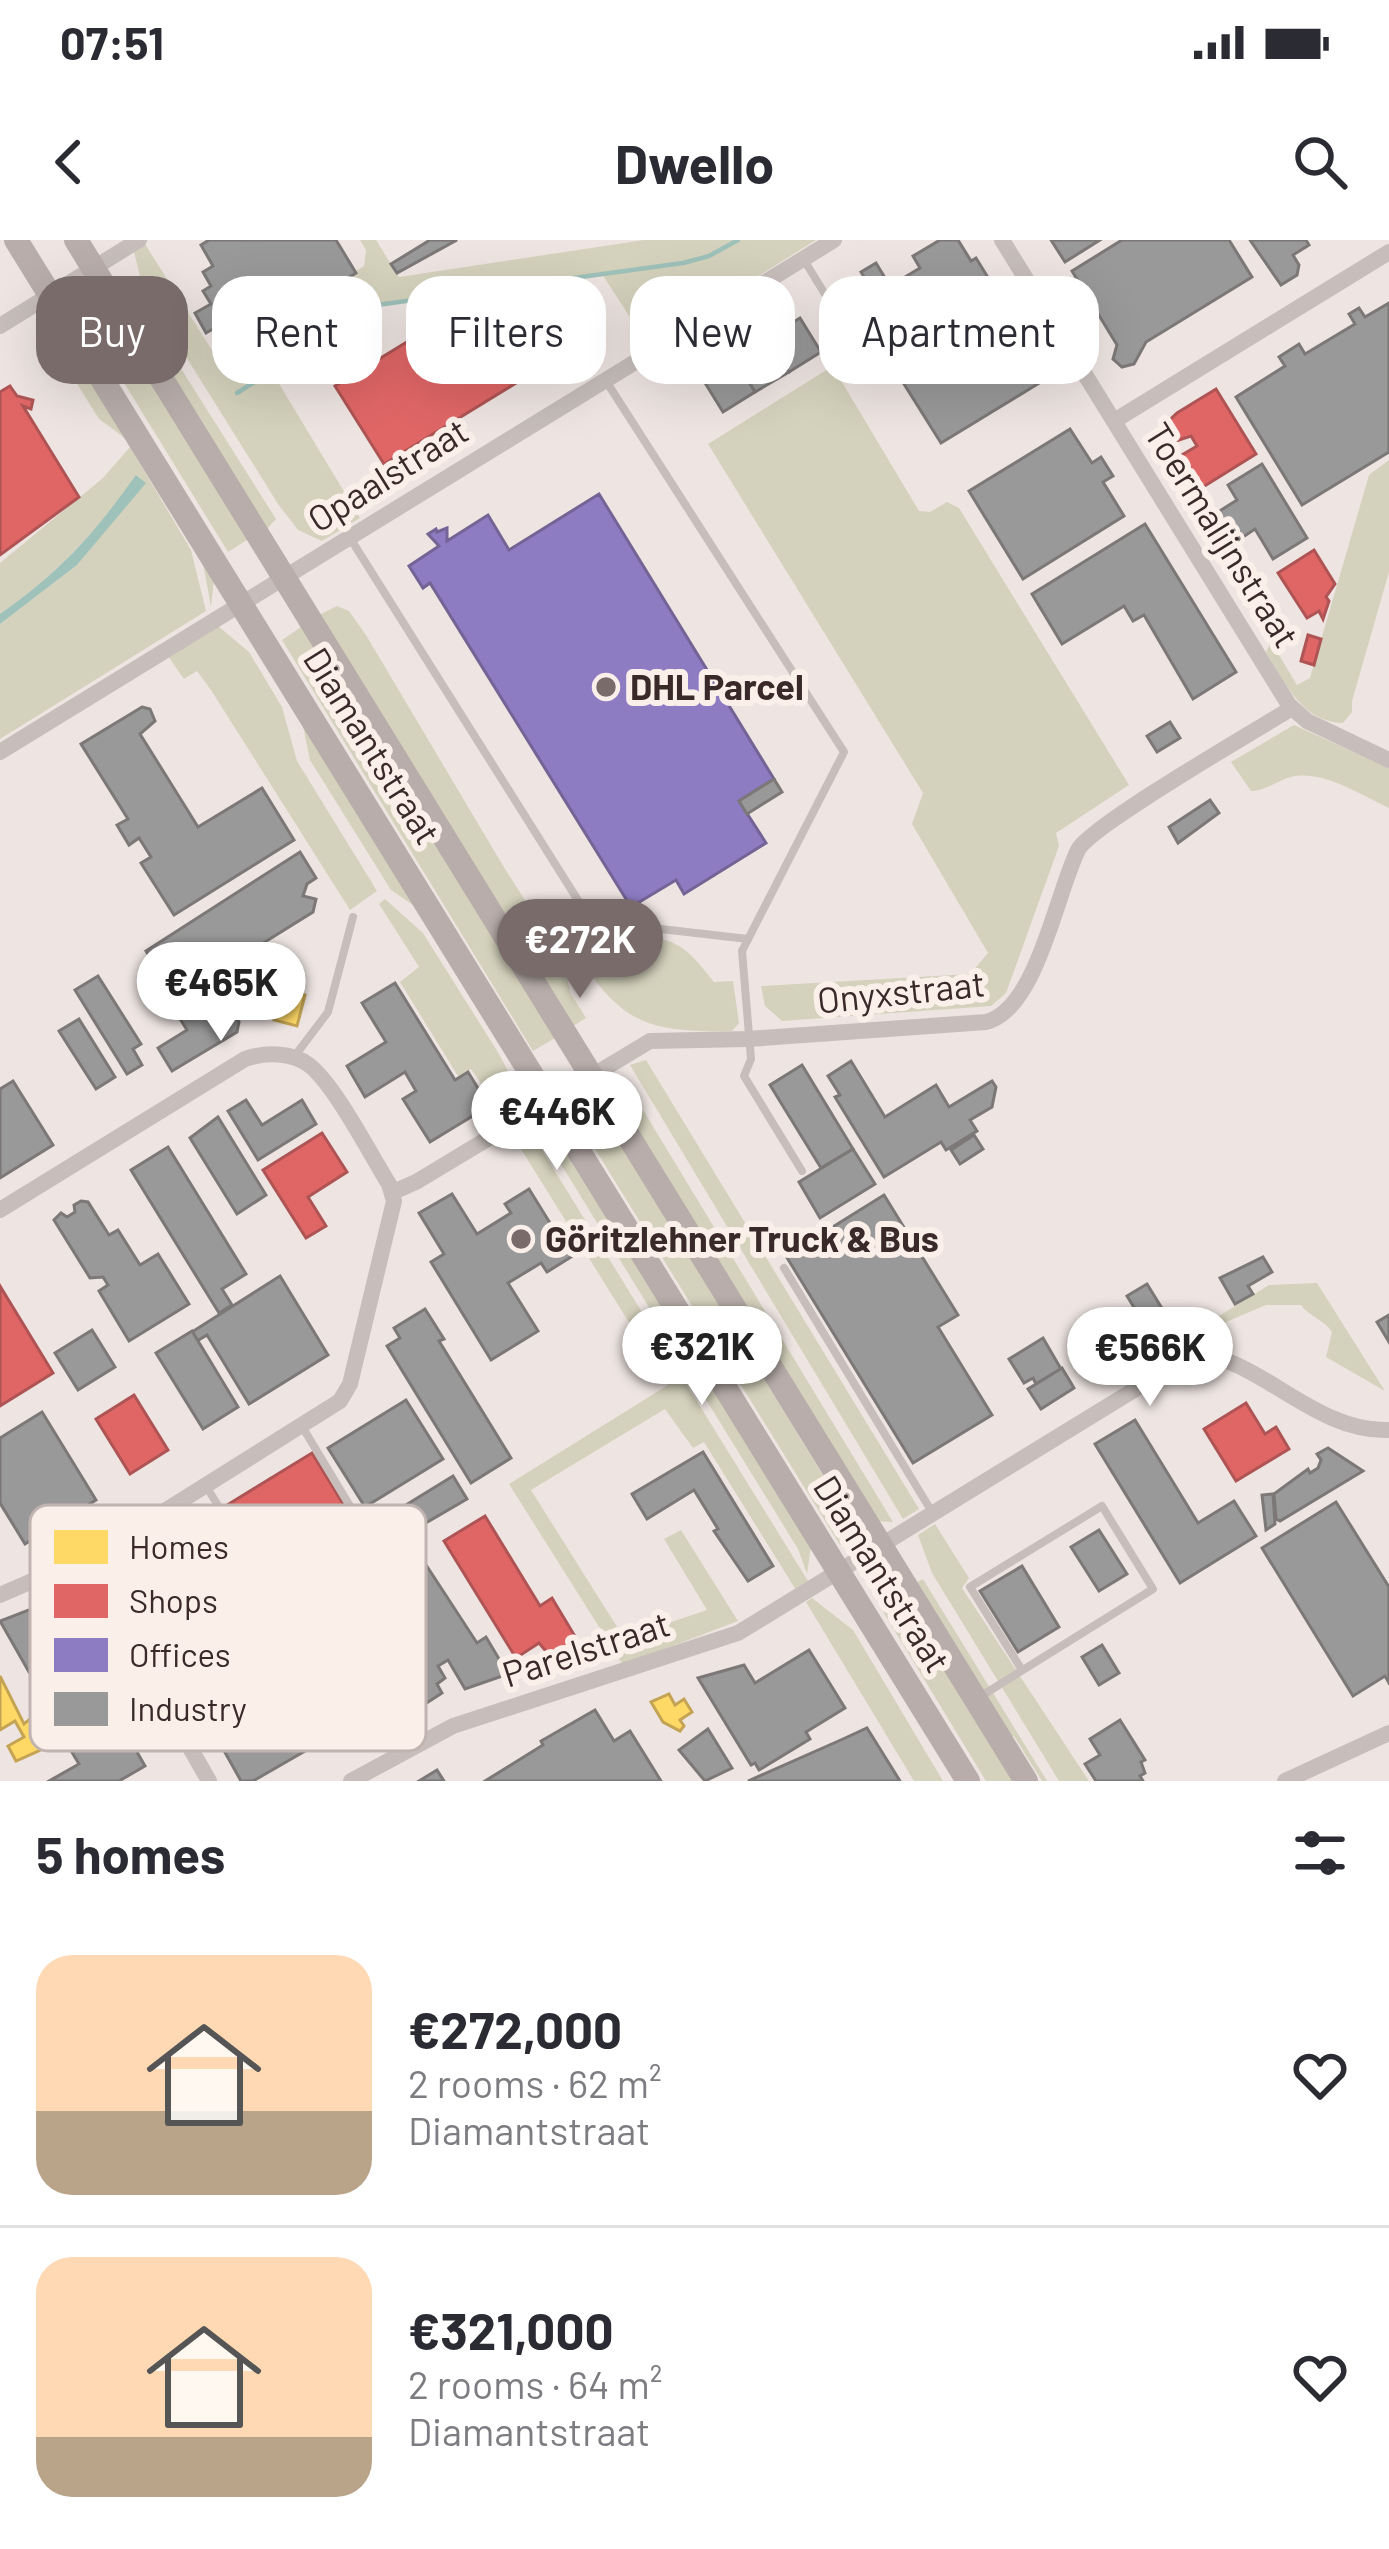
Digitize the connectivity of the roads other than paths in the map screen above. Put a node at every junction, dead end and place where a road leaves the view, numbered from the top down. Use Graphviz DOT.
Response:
graph roads {
  1 [pos="16,240"];
  2 [pos="76,240"];
  3 [pos="139,240"];
  4 [pos="834,240"];
  5 [pos="1002,240"];
  6 [pos="1389,252"];
  7 [pos="803,259"];
  8 [pos="93,268"];
  9 [pos="38,276"];
  10 [pos="80,276"];
  11 [pos="819,285"];
  12 [pos="36,304"];
  13 [pos="0,326"];
  14 [pos="606,380"];
  15 [pos="105,384"];
  16 [pos="599,384"];
  17 [pos="1114,421"];
  18 [pos="350,537"];
  19 [pos="284,578"];
  20 [pos="241,604"];
  21 [pos="1292,708"];
  22 [pos="0,752"];
  23 [pos="1389,760"];
  24 [pos="353,917"];
  25 [pos="748,939"];
  26 [pos="748,1039"];
  27 [pos="293,1058"];
  28 [pos="591,1075"];
  29 [pos="549,1102"];
  30 [pos="802,1171"];
  31 [pos="393,1192"];
  32 [pos="0,1210"];
  33 [pos="784,1268"];
  34 [pos="302,1427"];
  35 [pos="1389,1430"];
  36 [pos="206,1486"];
  37 [pos="174,1505"];
  38 [pos="218,1505"];
  39 [pos="349,1505"];
  40 [pos="932,1513"];
  41 [pos="881,1545"];
  42 [pos="838,1572"];
  43 [pos="30,1582"];
  44 [pos="0,1594"];
  45 [pos="1022,1670"];
  46 [pos="976,1700"];
  47 [pos="1389,1733"];
  48 [pos="426,1741"];
  49 [pos="192,1751"];
  50 [pos="407,1751"];
  51 [pos="209,1781"];
  52 [pos="351,1781"];
  53 [pos="968,1781"];
  54 [pos="1026,1781"];
  55 [pos="1285,1781"];
  1 -- 9 [label="main road, Diamantstraat"];
  2 -- 8 [label="main road, Diamantstraat"];
  3 -- 8 [label="street"];
  4 -- 7 [label="street, Opaalstraat"];
  5 -- 17 [label="street, Toermalijnstraat"];
  6 -- 17 [label="street"];
  7 -- 11 [label="lane"];
  7 -- 14 [label="street, Opaalstraat"];
  8 -- 10 [label="street"];
  8 -- 19 [label="main road, Diamantstraat"];
  12 -- 13 [label="street"];
  14 -- 25 [label="lane"];
  15 -- 20 [label="main road, Diamantstraat"];
  16 -- 18 [label="street, Opaalstraat"];
  17 -- 21 [label="street, Toermalijnstraat"];
  18 -- 19 [label="street, Opaalstraat"];
  18 -- 25 [label="lane"];
  19 -- 20 [label="street, Opaalstraat"];
  19 -- 28 [label="main road, Diamantstraat"];
  20 -- 22 [label="street, Opaalstraat"];
  20 -- 29 [label="main road, Diamantstraat"];
  21 -- 23 [label="street, Toermalijnstraat"];
  21 -- 26 [label="street, Onyxstraat"];
  24 -- 27 [label="lane"];
  25 -- 26 [label="lane"];
  26 -- 28 [label="street, Onyxstraat"];
  26 -- 30 [label="lane"];
  27 -- 31 [label="street"];
  27 -- 32 [label="street"];
  28 -- 29 [label="street, Onyxstraat"];
  28 -- 41 [label="main road, Diamantstraat"];
  29 -- 31 [label="street, Onyxstraat"];
  29 -- 42 [label="main road, Diamantstraat"];
  31 -- 34 [label="street"];
  33 -- 40 [label="lane"];
  34 -- 36 [label="street"];
  34 -- 39 [label="lane"];
  35 -- 40 [label="street"];
  36 -- 37 [label="street"];
  36 -- 38 [label="lane"];
  40 -- 41 [label="street"];
  41 -- 42 [label="street, Parelstraat"];
  41 -- 46 [label="main road, Diamantstraat"];
  42 -- 48 [label="street, Parelstraat"];
  42 -- 53 [label="main road, Diamantstraat"];
  43 -- 44 [label="street"];
  45 -- 45 [label="lane"];
  45 -- 46 [label="lane"];
  46 -- 54 [label="main road, Diamantstraat"];
  47 -- 55 [label="street"];
  49 -- 51 [label="street"];
  50 -- 52 [label="street, Parelstraat"];
}
